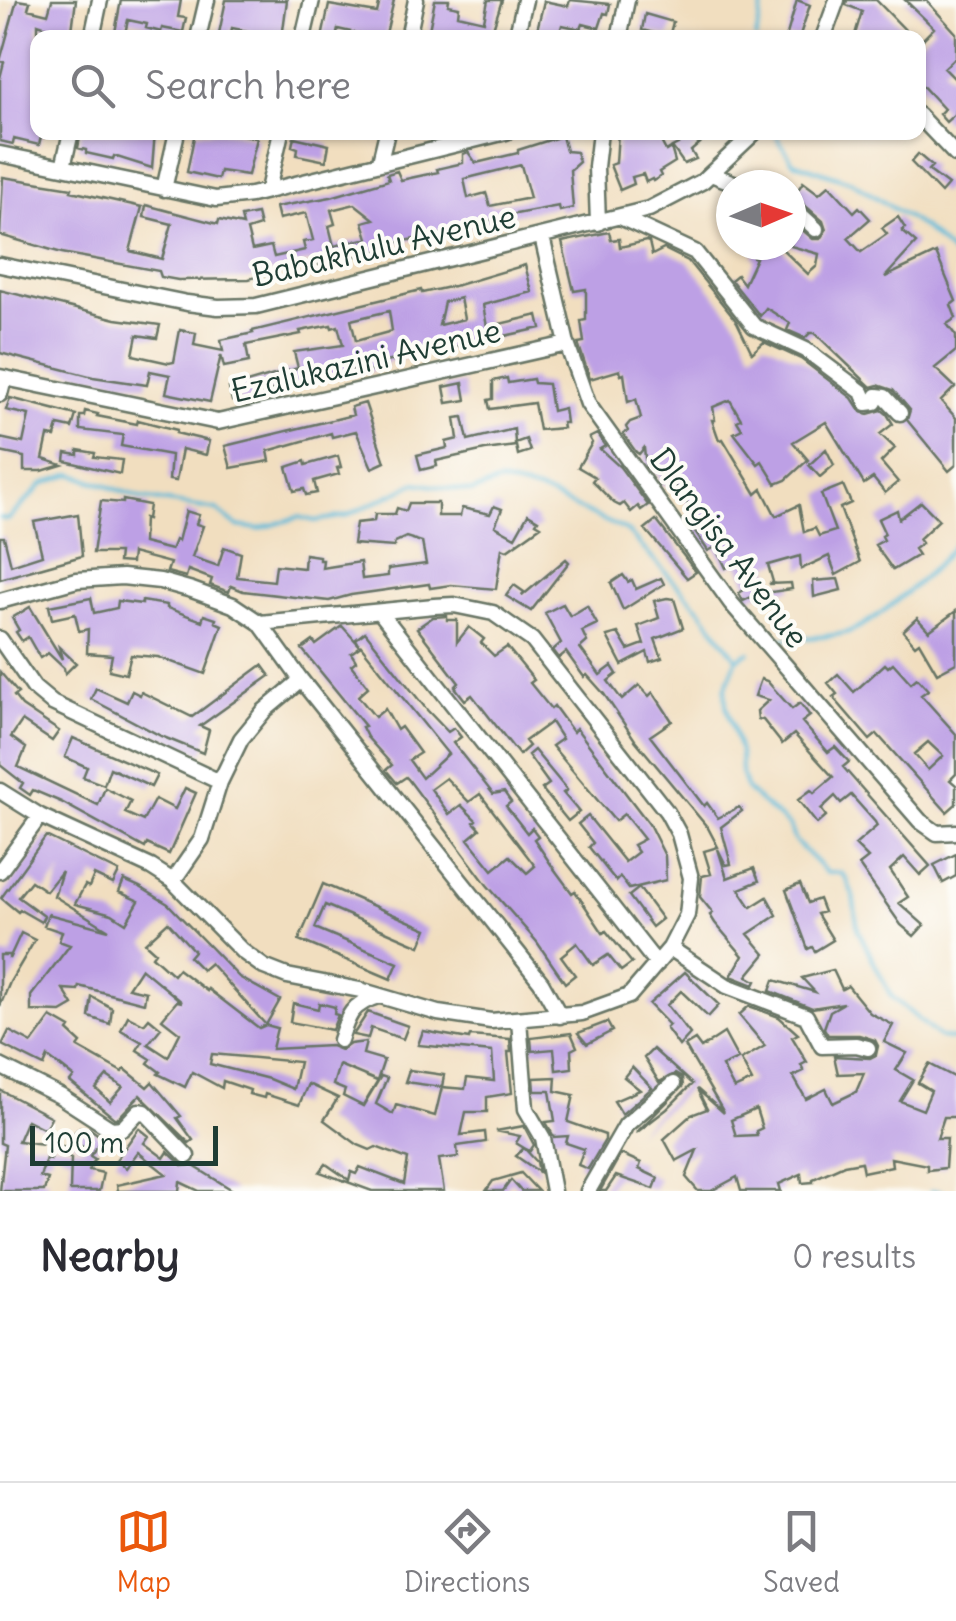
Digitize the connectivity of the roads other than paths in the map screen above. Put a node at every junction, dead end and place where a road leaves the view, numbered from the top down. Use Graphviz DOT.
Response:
graph roads {
  1 [pos="100,0"];
  2 [pos="207,0"];
  3 [pos="312,0"];
  4 [pos="416,0"];
  5 [pos="525,0"];
  6 [pos="627,0"];
  7 [pos="837,0"];
  8 [pos="94,30"];
  9 [pos="200,30"];
  10 [pos="305,30"];
  11 [pos="410,30"];
  12 [pos="518,30"];
  13 [pos="621,30"];
  14 [pos="827,30"];
  15 [pos="926,123"];
  16 [pos="68,140"];
  17 [pos="175,140"];
  18 [pos="279,140"];
  19 [pos="385,140"];
  20 [pos="470,140"];
  21 [pos="599,140"];
  22 [pos="747,140"];
  23 [pos="0,154"];
  24 [pos="956,155"];
  25 [pos="380,162"];
  26 [pos="63,168"];
  27 [pos="711,174"];
  28 [pos="716,176"];
  29 [pos="164,189"];
  30 [pos="268,190"];
  31 [pos="620,217"];
  32 [pos="806,220"];
  33 [pos="598,224"];
  34 [pos="816,230"];
  35 [pos="542,237"];
  36 [pos="0,265"];
  37 [pos="567,344"];
  38 [pos="2,377"];
  39 [pos="0,394"];
  40 [pos="900,414"];
  41 [pos="0,601"];
  42 [pos="380,612"];
  43 [pos="260,623"];
  44 [pos="0,639"];
  45 [pos="300,680"];
  46 [pos="220,782"];
  47 [pos="0,791"];
  48 [pos="40,816"];
  49 [pos="956,832"];
  50 [pos="0,871"];
  51 [pos="173,881"];
  52 [pos="670,948"];
  53 [pos="657,964"];
  54 [pos="378,996"];
  55 [pos="560,1016"];
  56 [pos="519,1020"];
  57 [pos="340,1040"];
  58 [pos="868,1048"];
  59 [pos="0,1066"];
  60 [pos="673,1084"];
  61 [pos="187,1156"];
  62 [pos="553,1191"];
  63 [pos="588,1191"];
  1 -- 8 [label="street"];
  2 -- 9 [label="street"];
  3 -- 10 [label="street"];
  4 -- 11 [label="street"];
  5 -- 12 [label="street"];
  6 -- 13 [label="street"];
  7 -- 14 [label="street"];
  15 -- 24 [label="street"];
  16 -- 26 [label="street"];
  17 -- 29 [label="street"];
  18 -- 30 [label="street"];
  19 -- 25 [label="street"];
  20 -- 25 [label="street"];
  21 -- 33 [label="street"];
  22 -- 27 [label="street, Babakhulu Avenue"];
  23 -- 26 [label="street"];
  25 -- 30 [label="street"];
  26 -- 29 [label="street"];
  27 -- 28 [label="street"];
  27 -- 31 [label="street, Babakhulu Avenue"];
  29 -- 30 [label="street"];
  31 -- 33 [label="street, Babakhulu Avenue"];
  31 -- 40 [label="street"];
  32 -- 34 [label="street"];
  33 -- 35 [label="street, Babakhulu Avenue"];
  35 -- 36 [label="street, Babakhulu Avenue"];
  35 -- 37 [label="street, Dlangisa Avenue"];
  37 -- 38 [label="street, Ezalukazini Avenue"];
  37 -- 49 [label="street, Dlangisa Avenue"];
  38 -- 39 [label="street"];
  41 -- 43 [label="street"];
  42 -- 43 [label="street"];
  42 -- 52 [label="street"];
  42 -- 53 [label="street"];
  43 -- 45 [label="street"];
  44 -- 46 [label="street"];
  45 -- 46 [label="street"];
  45 -- 55 [label="street"];
  46 -- 51 [label="street"];
  47 -- 48 [label="street"];
  48 -- 50 [label="street"];
  48 -- 51 [label="street"];
  51 -- 54 [label="street"];
  52 -- 53 [label="street"];
  52 -- 58 [label="street"];
  53 -- 55 [label="street"];
  54 -- 56 [label="street"];
  54 -- 57 [label="street"];
  55 -- 56 [label="street"];
  56 -- 62 [label="street"];
  59 -- 61 [label="street"];
  60 -- 63 [label="street"];
}
